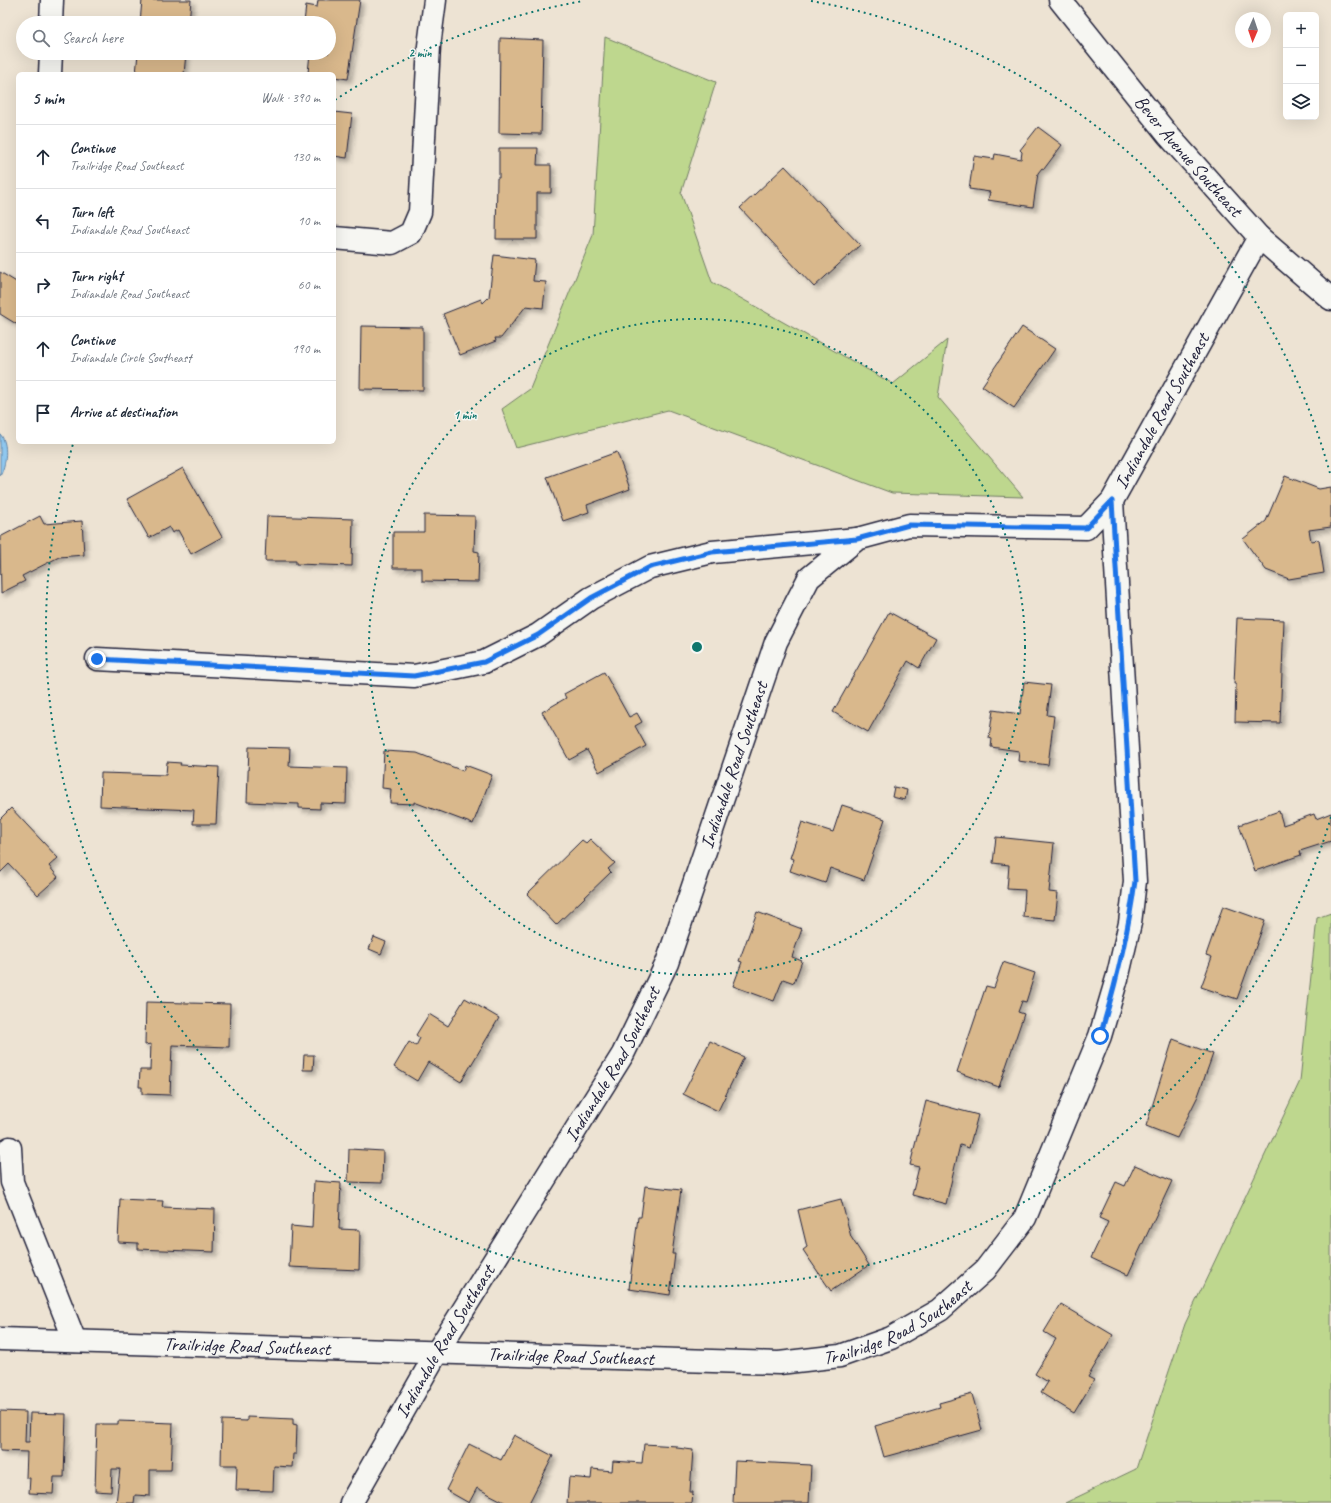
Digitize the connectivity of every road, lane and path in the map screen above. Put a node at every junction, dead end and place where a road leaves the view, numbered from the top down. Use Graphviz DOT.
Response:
graph roads {
  1 [pos="52,0"];
  2 [pos="435,0"];
  3 [pos="1060,0"];
  4 [pos="51,16"];
  5 [pos="51,60"];
  6 [pos="50,72"];
  7 [pos="1258,237"];
  8 [pos="336,238"];
  9 [pos="1331,299"];
  10 [pos="1112,501"];
  11 [pos="857,539"];
  12 [pos="97,659"];
  13 [pos="10,1148"];
  14 [pos="0,1339"];
  15 [pos="75,1341"];
  16 [pos="437,1352"];
  17 [pos="351,1503"];
  1 -- 4 [label="street"];
  2 -- 8 [label="street"];
  3 -- 7 [label="street, Bever Avenue Southeast"];
  5 -- 6 [label="street"];
  7 -- 9 [label="street, Bever Avenue Southeast"];
  7 -- 10 [label="street, Indiandale Road Southeast"];
  10 -- 11 [label="street, Indiandale Road Southeast"];
  10 -- 16 [label="street, Trailridge Road Southeast"];
  11 -- 12 [label="street"];
  11 -- 16 [label="street, Indiandale Road Southeast"];
  13 -- 15 [label="street"];
  14 -- 15 [label="street, Trailridge Road Southeast"];
  15 -- 16 [label="street, Trailridge Road Southeast"];
  16 -- 17 [label="street, Indiandale Road Southeast"];
}
